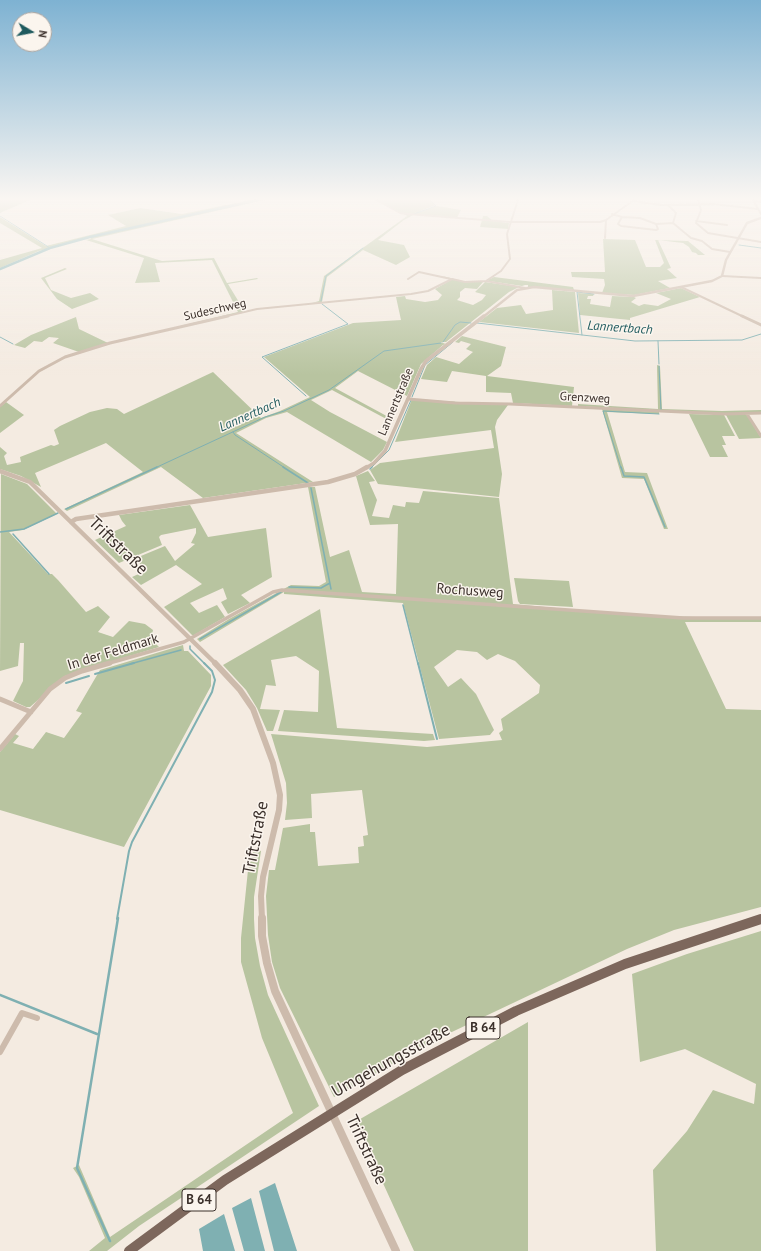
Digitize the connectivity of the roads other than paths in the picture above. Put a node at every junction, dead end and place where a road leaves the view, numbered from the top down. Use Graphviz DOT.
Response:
graph roads {
  1 [pos="510,258"];
  2 [pos="727,258"];
  3 [pos="722,276"];
  4 [pos="761,278"];
  5 [pos="408,279"];
  6 [pos="452,279"];
  7 [pos="486,281"];
  8 [pos="681,287"];
  9 [pos="525,288"];
  10 [pos="761,325"];
  11 [pos="408,399"];
  12 [pos="0,406"];
  13 [pos="761,413"];
  14 [pos="747,414"];
  15 [pos="761,436"];
  16 [pos="0,471"];
  17 [pos="71,522"];
  18 [pos="761,618"];
  19 [pos="191,639"];
  20 [pos="0,699"];
  21 [pos="31,712"];
  22 [pos="0,749"];
  23 [pos="761,919"];
  24 [pos="37,1018"];
  25 [pos="0,1052"];
  26 [pos="129,1251"];
  27 [pos="396,1251"];
  1 -- 7 [label="street"];
  2 -- 3 [label="street"];
  3 -- 4 [label="street"];
  3 -- 8 [label="street, Lannertstraße"];
  5 -- 6 [label="street"];
  6 -- 7 [label="street"];
  6 -- 12 [label="street, Sudeschweg"];
  7 -- 9 [label="street"];
  8 -- 9 [label="street, Lannertstraße"];
  8 -- 10 [label="street"];
  9 -- 11 [label="street, Lannertstraße"];
  11 -- 14 [label="street, Grenzweg"];
  11 -- 17 [label="street, Lannertstraße"];
  13 -- 14 [label="street, Grenzweg"];
  14 -- 15 [label="street"];
  16 -- 17 [label="street, Triftstraße"];
  17 -- 19 [label="street, Triftstraße"];
  18 -- 19 [label="street, Rochusweg"];
  19 -- 21 [label="street, In der Feldmark"];
  19 -- 27 [label="street, Triftstraße"];
  20 -- 21 [label="street"];
  21 -- 22 [label="street, In der Feldmark"];
  23 -- 26 [label="main road, Umgehungsstraße / B 64"];
  24 -- 25 [label="street"];
}
